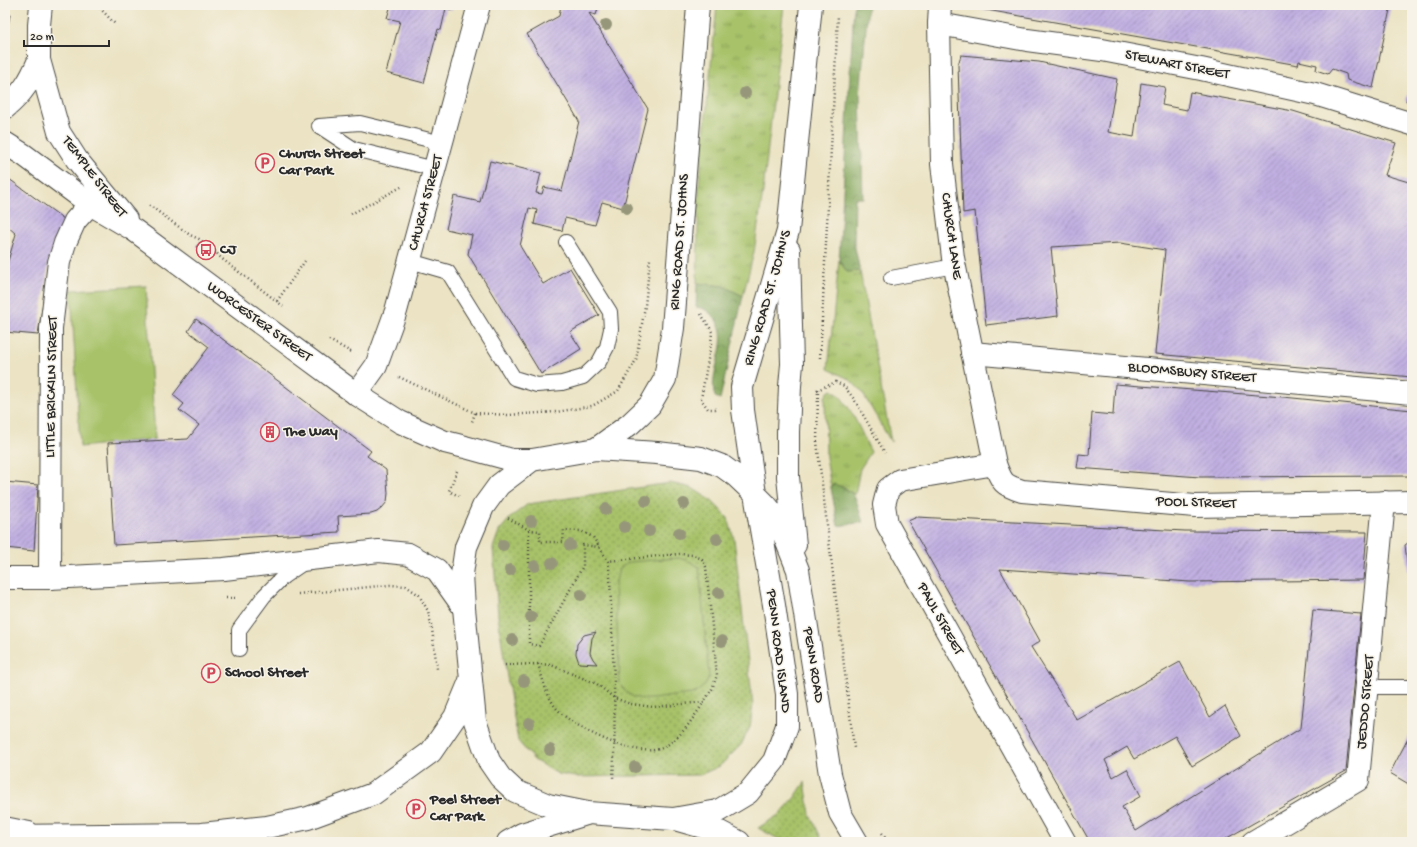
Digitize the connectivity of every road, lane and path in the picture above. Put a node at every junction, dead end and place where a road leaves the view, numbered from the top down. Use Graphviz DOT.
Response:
graph roads {
  1 [pos="41,5"];
  2 [pos="97,5"];
  3 [pos="479,5"];
  4 [pos="698,5"];
  5 [pos="811,5"];
  6 [pos="838,13"];
  7 [pos="939,14"];
  8 [pos="115,24"];
  9 [pos="39,60"];
  10 [pos="5,108"];
  11 [pos="1412,124"];
  12 [pos="5,142"];
  13 [pos="442,143"];
  14 [pos="435,170"];
  15 [pos="90,204"];
  16 [pos="148,204"];
  17 [pos="351,214"];
  18 [pos="134,230"];
  19 [pos="788,231"];
  20 [pos="566,242"];
  21 [pos="305,261"];
  22 [pos="410,261"];
  23 [pos="954,266"];
  24 [pos="891,278"];
  25 [pos="277,301"];
  26 [pos="289,310"];
  27 [pos="324,337"];
  28 [pos="972,353"];
  29 [pos="820,359"];
  30 [pos="376,366"];
  31 [pos="818,382"];
  32 [pos="818,390"];
  33 [pos="1412,393"];
  34 [pos="356,394"];
  35 [pos="596,449"];
  36 [pos="885,454"];
  37 [pos="532,460"];
  38 [pos="995,464"];
  39 [pos="755,494"];
  40 [pos="1384,502"];
  41 [pos="1412,502"];
  42 [pos="599,547"];
  43 [pos="308,560"];
  44 [pos="608,561"];
  45 [pos="224,569"];
  46 [pos="798,570"];
  47 [pos="5,578"];
  48 [pos="50,578"];
  49 [pos="264,596"];
  50 [pos="464,608"];
  51 [pos="239,649"];
  52 [pos="538,664"];
  53 [pos="505,665"];
  54 [pos="437,669"];
  55 [pos="471,678"];
  56 [pos="1367,687"];
  57 [pos="1412,687"];
  58 [pos="614,698"];
  59 [pos="704,702"];
  60 [pos="615,743"];
  61 [pos="854,748"];
  62 [pos="613,778"];
  63 [pos="588,813"];
  64 [pos="673,819"];
  65 [pos="5,824"];
  66 [pos="880,831"];
  67 [pos="60,835"];
  68 [pos="5,836"];
  69 [pos="508,842"];
  70 [pos="739,842"];
  71 [pos="857,842"];
  72 [pos="889,842"];
  73 [pos="1065,842"];
  74 [pos="1253,842"];
  1 -- 9 [label="main road, TEMPLE STREET"];
  2 -- 8 [label="path"];
  3 -- 13 [label="main road, CHURCH STREET"];
  4 -- 35 [label="main road, RING ROAD ST. JOHNS"];
  5 -- 19 [label="main road, RING ROAD ST. JOHN'S"];
  6 -- 29 [label="path"];
  7 -- 11 [label="main road, STEWART STREET"];
  7 -- 23 [label="main road, CHURCH LANE"];
  9 -- 10 [label="main road"];
  9 -- 18 [label="main road, TEMPLE STREET"];
  12 -- 15 [label="main road, WORCESTER STREET"];
  13 -- 14 [label="main road, CHURCH STREET"];
  13 -- 14 [label="lane"];
  14 -- 17 [label="path"];
  14 -- 22 [label="main road, CHURCH STREET"];
  15 -- 18 [label="main road, WORCESTER STREET"];
  15 -- 48 [label="main road, LITTLE BRICKILN STREET"];
  16 -- 25 [label="path"];
  18 -- 34 [label="main road, WORCESTER STREET"];
  19 -- 39 [label="main road, RING ROAD ST. JOHN'S"];
  19 -- 46 [label="main road"];
  20 -- 22 [label="lane"];
  21 -- 25 [label="path"];
  22 -- 30 [label="main road, CHURCH STREET"];
  23 -- 24 [label="lane"];
  23 -- 28 [label="main road, CHURCH LANE"];
  25 -- 26 [label="path"];
  27 -- 30 [label="path"];
  28 -- 33 [label="main road, BLOOMSBURY STREET"];
  28 -- 38 [label="main road, CHURCH LANE"];
  30 -- 34 [label="main road, CHURCH STREET"];
  31 -- 32 [label="path"];
  32 -- 36 [label="path"];
  32 -- 61 [label="path"];
  34 -- 37 [label="main road, WORCESTER STREET"];
  35 -- 37 [label="main road, PENN ROAD ISLAND"];
  35 -- 39 [label="main road, PENN ROAD ISLAND"];
  37 -- 50 [label="main road, PENN ROAD ISLAND"];
  38 -- 40 [label="main road, POOL STREET"];
  38 -- 73 [label="main road, PAUL STREET"];
  39 -- 46 [label="main road, PENN ROAD"];
  39 -- 64 [label="main road, PENN ROAD ISLAND"];
  40 -- 41 [label="main road, POOL STREET"];
  40 -- 56 [label="main road, JEDDO STREET"];
  42 -- 42 [label="path"];
  42 -- 44 [label="path"];
  43 -- 45 [label="main road"];
  43 -- 49 [label="lane"];
  43 -- 50 [label="main road"];
  44 -- 58 [label="path"];
  44 -- 59 [label="path"];
  45 -- 48 [label="main road"];
  45 -- 49 [label="path"];
  46 -- 71 [label="main road, PENN ROAD"];
  47 -- 48 [label="main road"];
  49 -- 51 [label="lane"];
  49 -- 54 [label="path"];
  50 -- 55 [label="main road, PENN ROAD ISLAND"];
  52 -- 53 [label="path"];
  52 -- 58 [label="path"];
  52 -- 60 [label="path"];
  55 -- 63 [label="main road, PENN ROAD ISLAND"];
  55 -- 67 [label="main road"];
  56 -- 57 [label="lane"];
  56 -- 74 [label="main road, JEDDO STREET"];
  58 -- 59 [label="path"];
  58 -- 60 [label="path"];
  59 -- 60 [label="path"];
  60 -- 62 [label="path"];
  63 -- 64 [label="main road, PENN ROAD ISLAND"];
  63 -- 69 [label="main road"];
  64 -- 70 [label="main road"];
  65 -- 67 [label="lane"];
  66 -- 72 [label="path"];
  67 -- 68 [label="main road"];
}
